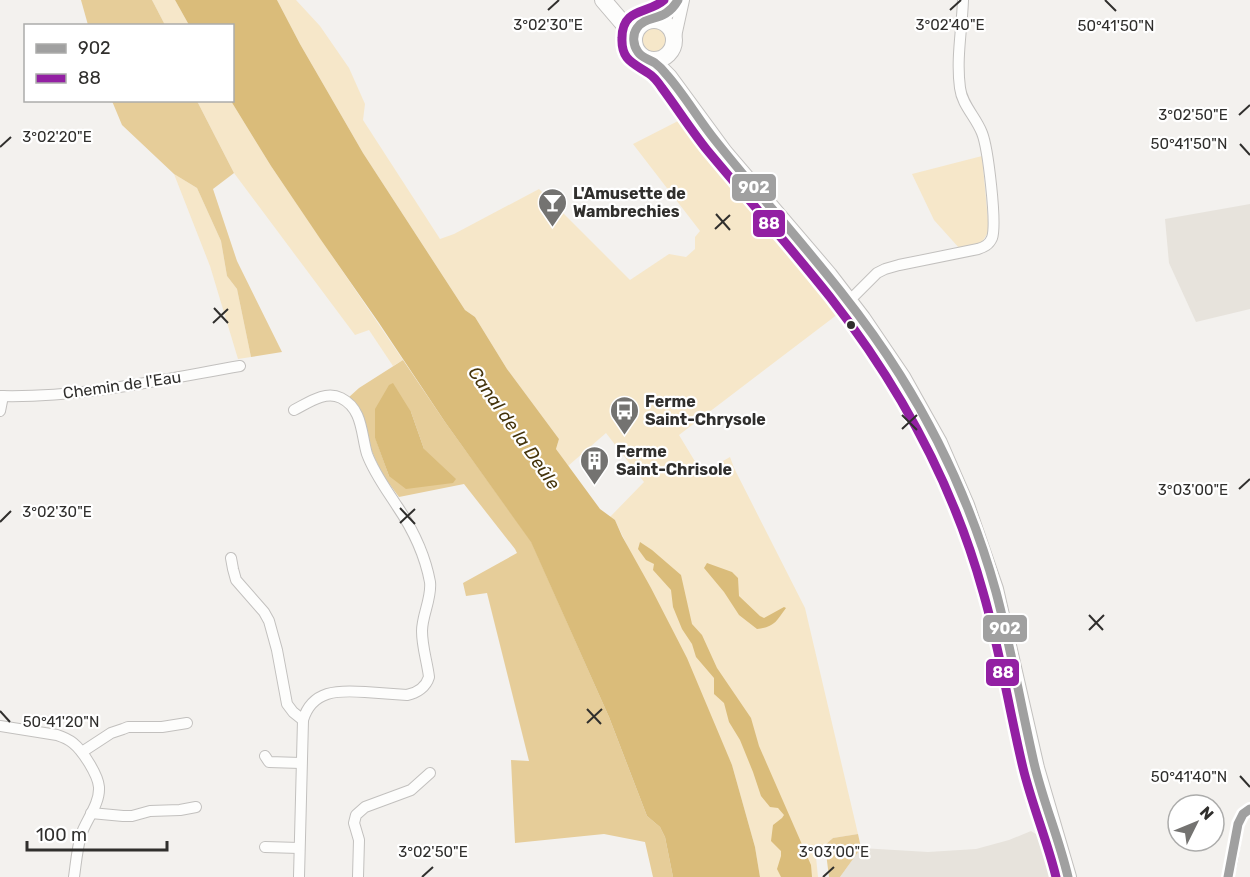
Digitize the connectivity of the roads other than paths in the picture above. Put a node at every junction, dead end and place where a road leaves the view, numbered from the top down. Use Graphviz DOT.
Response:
graph roads {
  1 [pos="604,0"];
  2 [pos="678,0"];
  3 [pos="683,0"];
  4 [pos="963,0"];
  5 [pos="652,20"];
  6 [pos="634,44"];
  7 [pos="674,44"];
  8 [pos="647,59"];
  9 [pos="701,121"];
  10 [pos="848,299"];
  11 [pos="240,366"];
  12 [pos="2,396"];
  13 [pos="294,410"];
  14 [pos="0,411"];
  15 [pos="231,558"];
  16 [pos="303,720"];
  17 [pos="187,723"];
  18 [pos="0,726"];
  19 [pos="82,752"];
  20 [pos="265,756"];
  21 [pos="301,763"];
  22 [pos="430,773"];
  23 [pos="1043,793"];
  24 [pos="196,807"];
  25 [pos="1250,809"];
  26 [pos="91,813"];
  27 [pos="265,847"];
  28 [pos="299,848"];
  29 [pos="74,877"];
  30 [pos="298,877"];
  31 [pos="358,877"];
  32 [pos="1068,877"];
  33 [pos="1078,877"];
  34 [pos="1230,877"];
  1 -- 5 [label="main road"];
  1 -- 6 [label="main road"];
  2 -- 5 [label="street"];
  3 -- 7 [label="street"];
  4 -- 10 [label="street"];
  5 -- 6 [label="main road"];
  5 -- 7 [label="main road"];
  6 -- 8 [label="main road"];
  7 -- 8 [label="main road"];
  7 -- 9 [label="main road"];
  8 -- 9 [label="main road"];
  9 -- 10 [label="main road"];
  10 -- 23 [label="main road"];
  11 -- 12 [label="street, Chemin de l'Eau"];
  12 -- 14 [label="street"];
  13 -- 16 [label="street"];
  15 -- 16 [label="street"];
  16 -- 21 [label="street"];
  17 -- 19 [label="street"];
  18 -- 19 [label="street"];
  19 -- 26 [label="street"];
  20 -- 21 [label="street"];
  21 -- 28 [label="street"];
  22 -- 31 [label="street"];
  23 -- 32 [label="main road"];
  23 -- 33 [label="main road"];
  24 -- 26 [label="street"];
  25 -- 34 [label="street"];
  26 -- 29 [label="street"];
  27 -- 28 [label="street"];
  28 -- 30 [label="street"];
}
